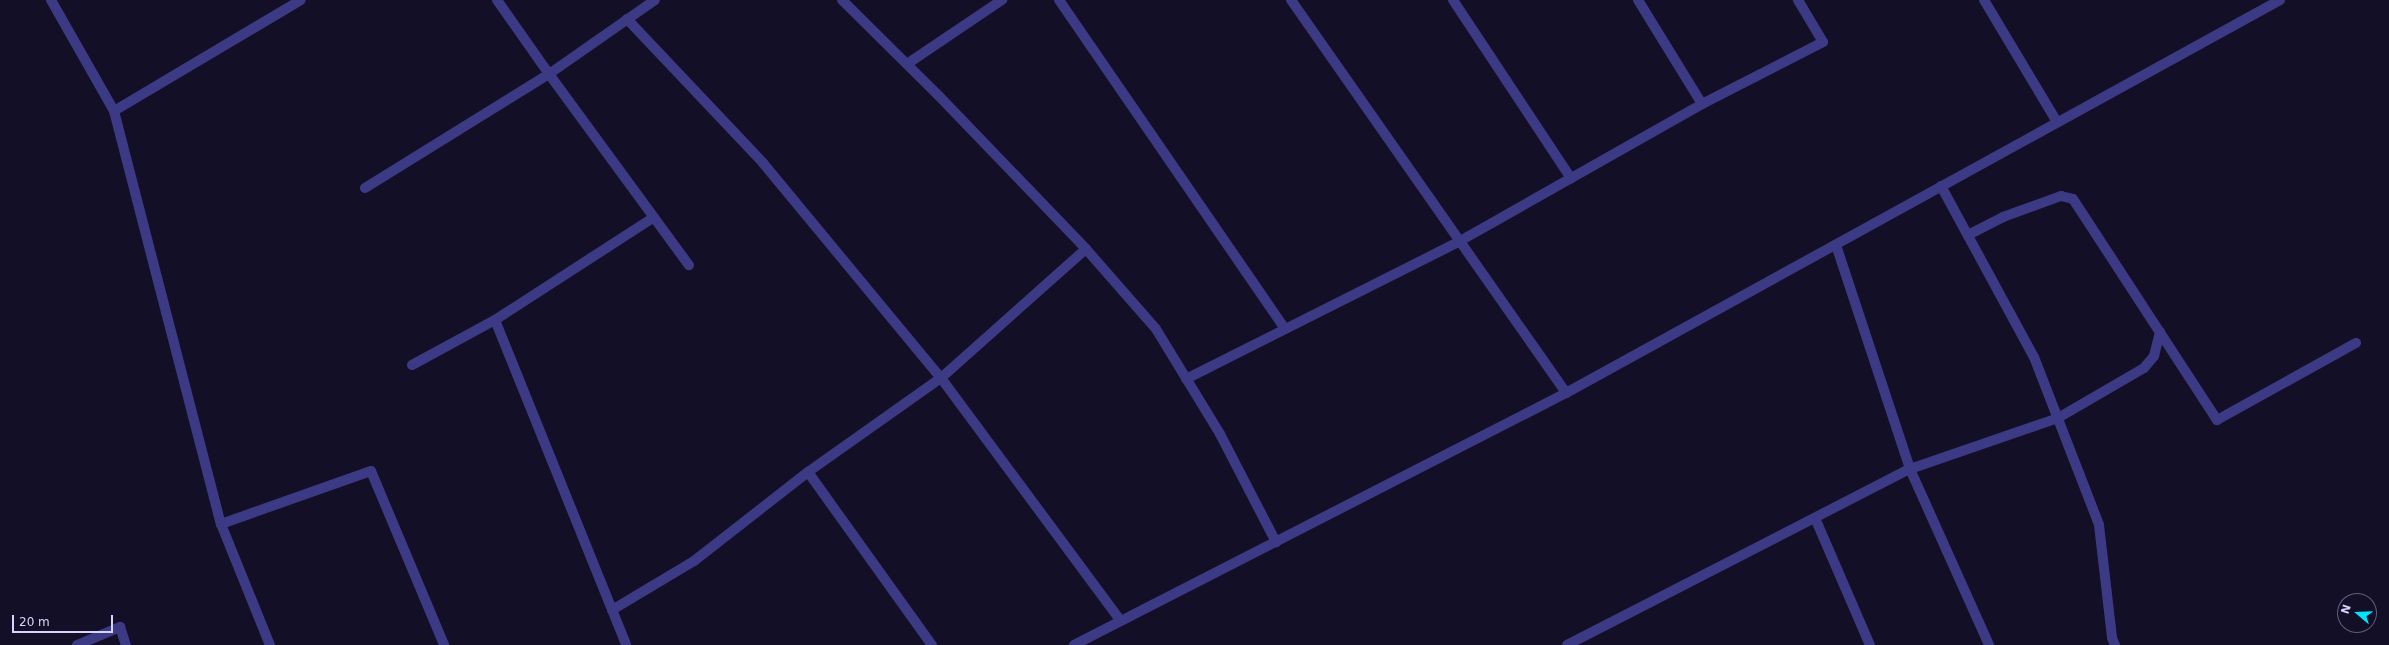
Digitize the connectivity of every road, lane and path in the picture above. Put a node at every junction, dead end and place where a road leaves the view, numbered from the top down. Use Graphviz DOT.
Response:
graph roads {
  1 [pos="51,0"];
  2 [pos="301,0"];
  3 [pos="497,0"];
  4 [pos="655,0"];
  5 [pos="842,0"];
  6 [pos="1002,0"];
  7 [pos="1059,0"];
  8 [pos="1291,0"];
  9 [pos="1454,0"];
  10 [pos="1638,0"];
  11 [pos="1798,0"];
  12 [pos="1984,0"];
  13 [pos="2280,0"];
  14 [pos="627,19"];
  15 [pos="907,64"];
  16 [pos="549,74"];
  17 [pos="1702,104"];
  18 [pos="114,111"];
  19 [pos="2058,122"];
  20 [pos="1571,178"];
  21 [pos="1941,186"];
  22 [pos="366,188"];
  23 [pos="654,217"];
  24 [pos="1968,235"];
  25 [pos="1460,241"];
  26 [pos="1836,244"];
  27 [pos="1086,249"];
  28 [pos="689,265"];
  29 [pos="495,320"];
  30 [pos="1285,329"];
  31 [pos="2160,332"];
  32 [pos="2356,343"];
  33 [pos="412,365"];
  34 [pos="941,378"];
  35 [pos="1186,379"];
  36 [pos="1566,393"];
  37 [pos="2058,418"];
  38 [pos="1910,469"];
  39 [pos="808,472"];
  40 [pos="1815,518"];
  41 [pos="221,524"];
  42 [pos="1276,542"];
  43 [pos="612,610"];
  44 [pos="1121,622"];
  45 [pos="1580,642"];
  46 [pos="77,645"];
  47 [pos="126,645"];
  48 [pos="270,645"];
  49 [pos="444,645"];
  50 [pos="626,645"];
  51 [pos="932,645"];
  52 [pos="1076,645"];
  53 [pos="1567,645"];
  54 [pos="1870,645"];
  55 [pos="1989,645"];
  56 [pos="2115,645"];
  1 -- 18 [label="street"];
  2 -- 18 [label="street"];
  3 -- 16 [label="street"];
  4 -- 14 [label="street"];
  5 -- 15 [label="street"];
  6 -- 15 [label="street"];
  7 -- 30 [label="street"];
  8 -- 25 [label="street"];
  9 -- 20 [label="street"];
  10 -- 17 [label="street"];
  11 -- 17 [label="street"];
  12 -- 19 [label="street"];
  13 -- 19 [label="street"];
  14 -- 16 [label="street"];
  14 -- 34 [label="street"];
  15 -- 27 [label="street"];
  16 -- 22 [label="street"];
  16 -- 23 [label="street"];
  17 -- 20 [label="street"];
  18 -- 41 [label="street"];
  19 -- 21 [label="street"];
  20 -- 25 [label="street"];
  21 -- 24 [label="street"];
  21 -- 26 [label="street"];
  23 -- 28 [label="street"];
  23 -- 29 [label="street"];
  24 -- 31 [label="street"];
  24 -- 37 [label="street"];
  25 -- 30 [label="street"];
  25 -- 36 [label="street"];
  26 -- 36 [label="street"];
  26 -- 38 [label="street"];
  27 -- 34 [label="street"];
  27 -- 35 [label="street"];
  29 -- 33 [label="street"];
  29 -- 43 [label="street"];
  30 -- 35 [label="street"];
  31 -- 32 [label="street"];
  31 -- 37 [label="street"];
  34 -- 39 [label="street"];
  34 -- 44 [label="street"];
  35 -- 42 [label="street"];
  36 -- 42 [label="street"];
  37 -- 38 [label="street"];
  37 -- 56 [label="street"];
  38 -- 40 [label="street"];
  38 -- 55 [label="street"];
  39 -- 43 [label="street"];
  39 -- 51 [label="street"];
  40 -- 45 [label="street"];
  40 -- 54 [label="street"];
  41 -- 48 [label="street"];
  41 -- 49 [label="street"];
  42 -- 44 [label="street"];
  43 -- 50 [label="street"];
  44 -- 52 [label="street"];
  45 -- 53 [label="street"];
  46 -- 47 [label="street"];
}
